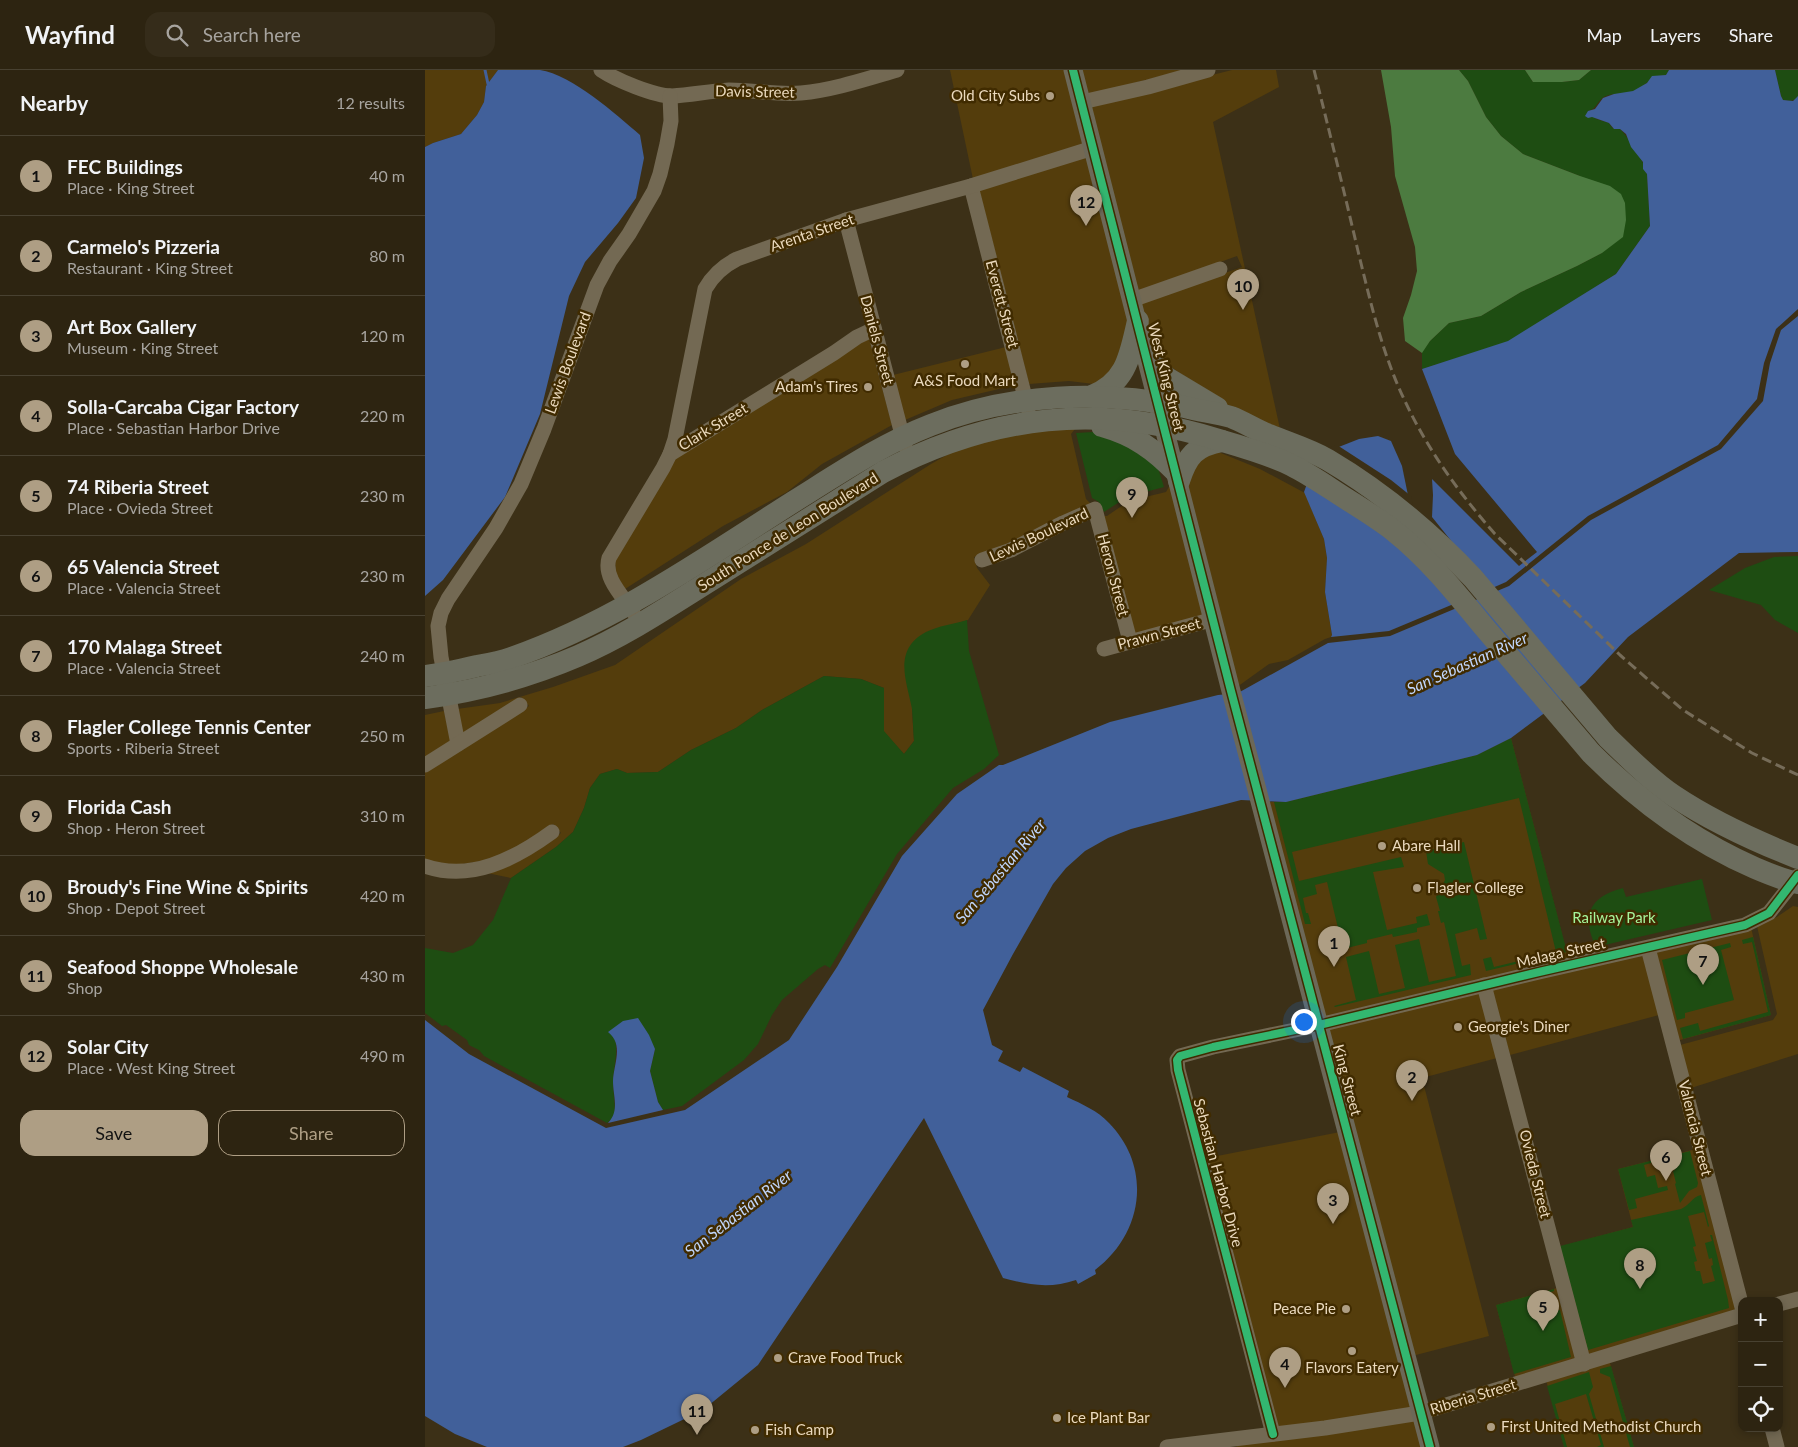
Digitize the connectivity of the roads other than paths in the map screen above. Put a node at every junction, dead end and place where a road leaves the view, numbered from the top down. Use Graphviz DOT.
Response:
graph roads {
  1 [pos="601,70"];
  2 [pos="897,70"];
  3 [pos="1073,70"];
  4 [pos="1209,70"];
  5 [pos="670,96"];
  6 [pos="1081,102"];
  7 [pos="1093,148"];
  8 [pos="971,186"];
  9 [pos="847,220"];
  10 [pos="1220,269"];
  11 [pos="1132,300"];
  12 [pos="1137,321"];
  13 [pos="874,329"];
  14 [pos="1147,357"];
  15 [pos="1092,396"];
  16 [pos="1027,400"];
  17 [pos="1159,402"];
  18 [pos="1077,418"];
  19 [pos="1233,418"];
  20 [pos="1031,422"];
  21 [pos="1164,426"];
  22 [pos="1222,441"];
  23 [pos="906,448"];
  24 [pos="670,454"];
  25 [pos="1178,477"];
  26 [pos="1095,509"];
  27 [pos="982,560"];
  28 [pos="629,605"];
  29 [pos="1214,619"];
  30 [pos="641,624"];
  31 [pos="1130,641"];
  32 [pos="1104,649"];
  33 [pos="439,682"];
  34 [pos="1231,691"];
  35 [pos="425,698"];
  36 [pos="520,705"];
  37 [pos="458,744"];
  38 [pos="1629,758"];
  39 [pos="425,765"];
  40 [pos="1614,776"];
  41 [pos="552,832"];
  42 [pos="1798,858"];
  43 [pos="425,866"];
  44 [pos="1796,880"];
  45 [pos="1648,948"];
  46 [pos="1484,985"];
  47 [pos="1319,1025"];
  48 [pos="1739,1297"];
  49 [pos="1798,1299"];
  50 [pos="1783,1303"];
  51 [pos="1738,1316"];
  52 [pos="1584,1364"];
  53 [pos="1420,1413"];
  54 [pos="1773,1432"];
  55 [pos="1273,1434"];
  56 [pos="1229,1444"];
  57 [pos="1167,1447"];
  58 [pos="1430,1447"];
  59 [pos="1777,1447"];
  1 -- 5 [label="street"];
  2 -- 5 [label="street, Davis Street"];
  3 -- 6 [label="main road, West King Street"];
  4 -- 6 [label="street"];
  5 -- 33 [label="street, Lewis Boulevard"];
  6 -- 7 [label="main road, West King Street"];
  7 -- 8 [label="street, Arenta Street"];
  7 -- 11 [label="main road, West King Street"];
  8 -- 9 [label="street, Arenta Street"];
  8 -- 16 [label="street, Everett Street"];
  9 -- 13 [label="street, Daniels Street"];
  9 -- 24 [label="street, Arenta Street"];
  10 -- 11 [label="street"];
  11 -- 12 [label="main road, West King Street"];
  12 -- 14 [label="main road, West King Street"];
  12 -- 15 [label="highway"];
  13 -- 23 [label="street, Daniels Street"];
  13 -- 24 [label="street, Clark Street"];
  14 -- 17 [label="main road, West King Street"];
  14 -- 19 [label="highway"];
  15 -- 16 [label="highway, South Ponce de Leon Boulevard"];
  15 -- 17 [label="highway, South Ponce de Leon Boulevard"];
  16 -- 20 [label="street, Everett Street"];
  16 -- 23 [label="highway, South Ponce de Leon Boulevard"];
  17 -- 19 [label="highway, South Ponce de Leon Boulevard"];
  17 -- 21 [label="main road, West King Street"];
  18 -- 20 [label="highway, South Ponce de Leon Boulevard"];
  18 -- 21 [label="highway, South Ponce de Leon Boulevard"];
  18 -- 25 [label="highway"];
  19 -- 38 [label="highway"];
  20 -- 23 [label="highway, South Ponce de Leon Boulevard"];
  21 -- 22 [label="highway, South Ponce de Leon Boulevard"];
  21 -- 25 [label="main road, West King Street"];
  22 -- 25 [label="highway"];
  22 -- 40 [label="highway, South Ponce de Leon Boulevard"];
  23 -- 28 [label="highway, South Ponce de Leon Boulevard"];
  23 -- 30 [label="highway, South Ponce de Leon Boulevard"];
  24 -- 28 [label="street, Clark Street"];
  25 -- 29 [label="main road, West King Street"];
  26 -- 27 [label="street, Lewis Boulevard"];
  26 -- 31 [label="street, Heron Street"];
  28 -- 30 [label="street, Clark Street"];
  28 -- 33 [label="highway, South Ponce de Leon Boulevard"];
  29 -- 31 [label="street, Prawn Street"];
  29 -- 34 [label="main road, West King Street"];
  30 -- 33 [label="highway, South Ponce de Leon Boulevard"];
  31 -- 32 [label="street, Prawn Street"];
  33 -- 35 [label="highway, South Ponce de Leon Boulevard"];
  33 -- 37 [label="street, Lewis Boulevard"];
  34 -- 47 [label="main road, King Street"];
  36 -- 37 [label="street"];
  37 -- 39 [label="street"];
  38 -- 40 [label="highway"];
  38 -- 42 [label="highway"];
  40 -- 44 [label="highway, South Ponce de Leon Boulevard"];
  41 -- 43 [label="street"];
  44 -- 45 [label="street, Malaga Street"];
  45 -- 46 [label="street, Malaga Street"];
  45 -- 48 [label="street, Valencia Street"];
  46 -- 47 [label="street, Malaga Street"];
  46 -- 52 [label="street, Ovieda Street"];
  47 -- 53 [label="main road, King Street"];
  47 -- 55 [label="street, Sebastian Harbor Drive"];
  49 -- 50 [label="street"];
  51 -- 52 [label="street, Riberia Street"];
  52 -- 53 [label="street, Riberia Street"];
  53 -- 55 [label="street, Riberia Street"];
  53 -- 58 [label="main road, King Street"];
  54 -- 59 [label="street"];
  55 -- 56 [label="street, Riberia Street"];
  56 -- 57 [label="street, Riberia Street"];
}
